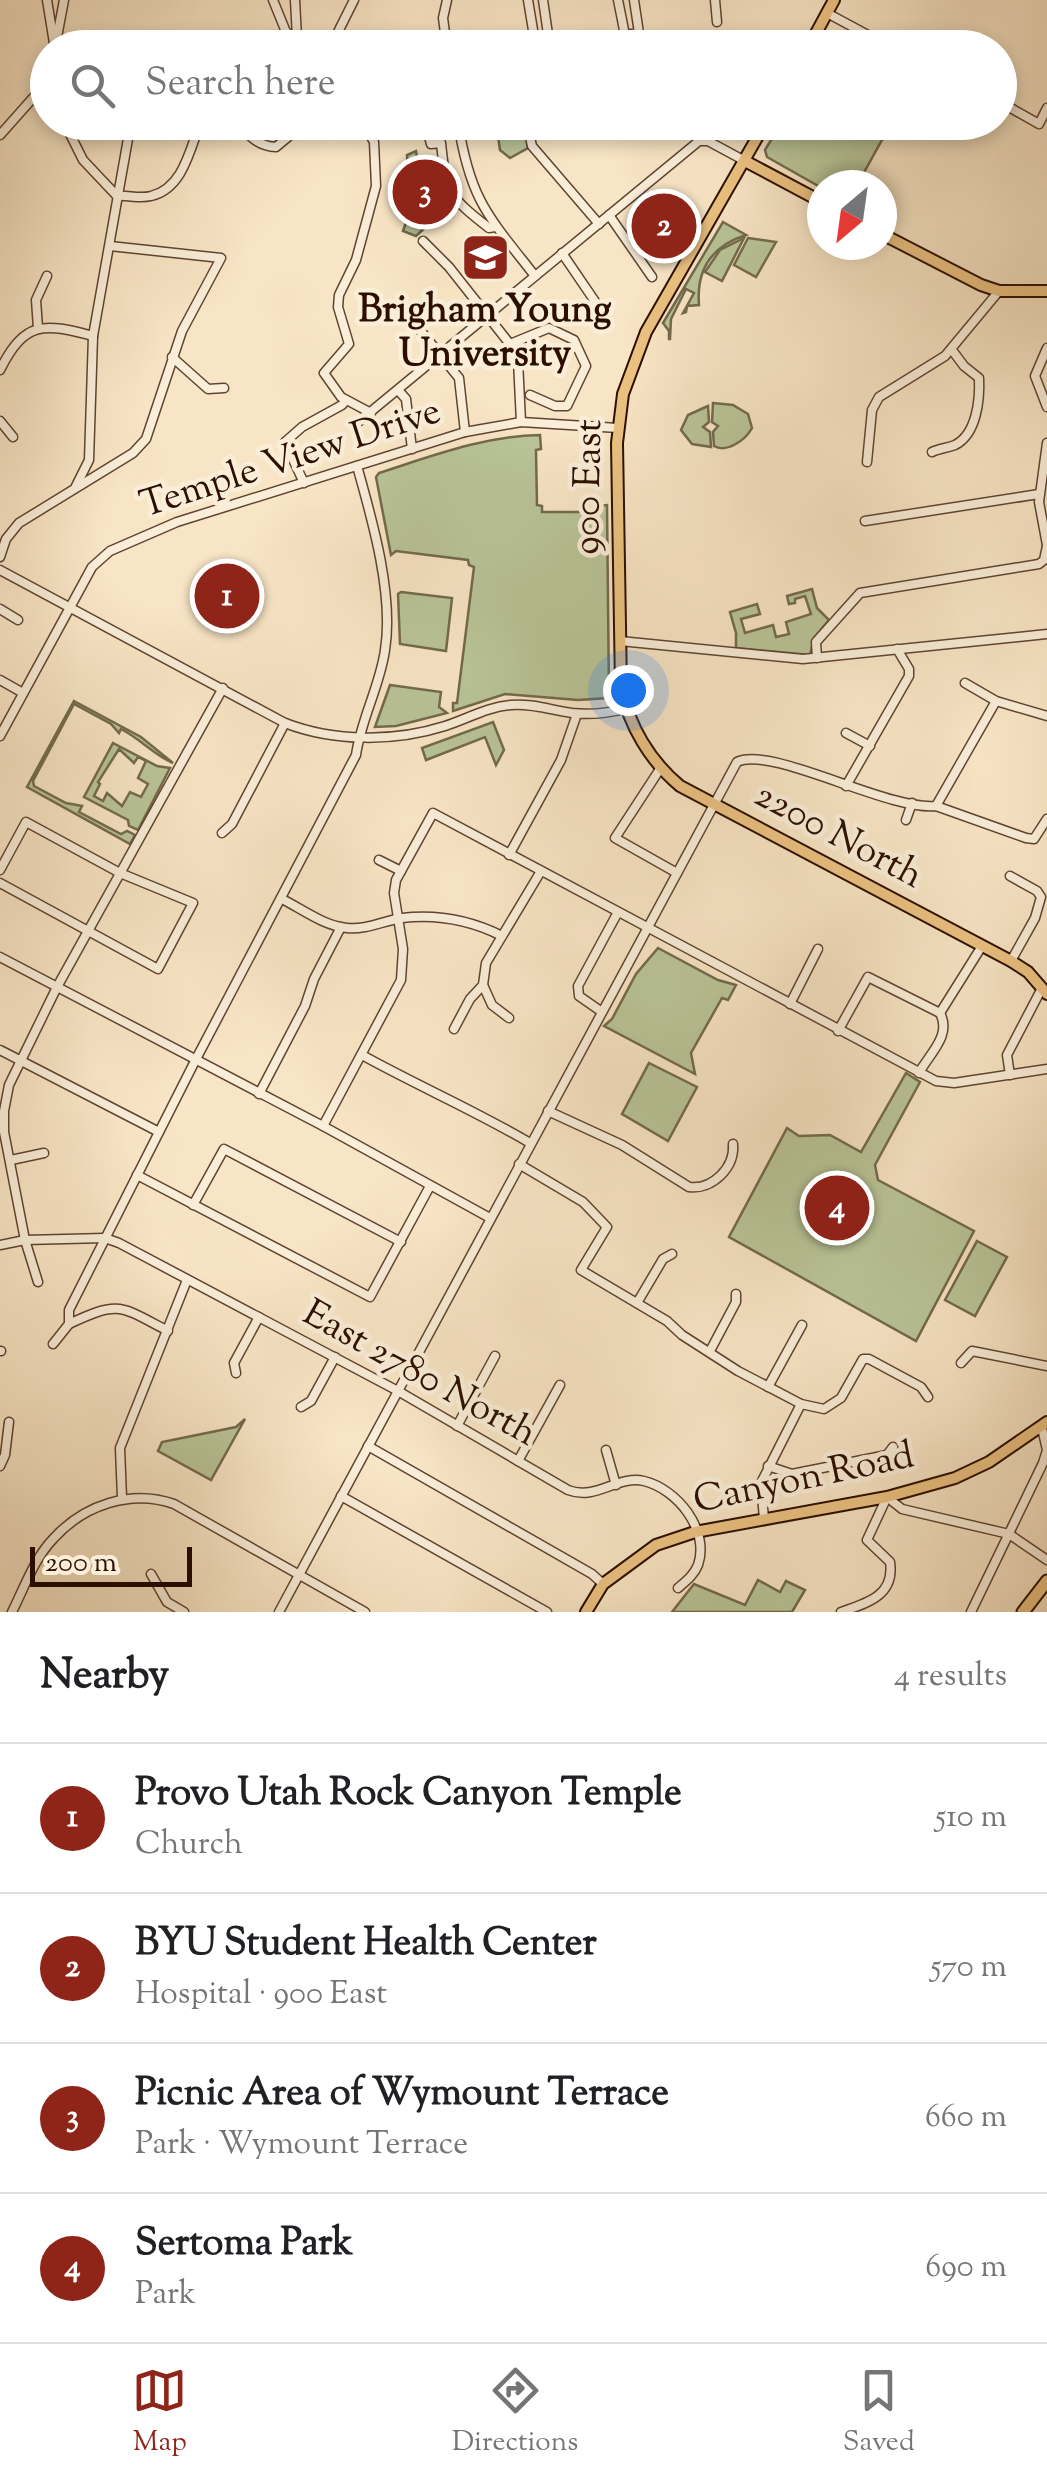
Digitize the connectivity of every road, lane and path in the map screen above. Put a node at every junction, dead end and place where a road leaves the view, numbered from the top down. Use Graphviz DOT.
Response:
graph roads {
  1 [pos="47,0"];
  2 [pos="64,0"];
  3 [pos="273,0"];
  4 [pos="295,0"];
  5 [pos="354,0"];
  6 [pos="447,0"];
  7 [pos="528,0"];
  8 [pos="543,0"];
  9 [pos="618,0"];
  10 [pos="634,0"];
  11 [pos="716,0"];
  12 [pos="834,0"];
  13 [pos="827,12"];
  14 [pos="718,22"];
  15 [pos="51,30"];
  16 [pos="58,30"];
  17 [pos="288,30"];
  18 [pos="297,30"];
  19 [pos="339,30"];
  20 [pos="445,30"];
  21 [pos="533,30"];
  22 [pos="547,30"];
  23 [pos="623,30"];
  24 [pos="640,30"];
  25 [pos="818,30"];
  26 [pos="860,30"];
  27 [pos="30,101"];
  28 [pos="1047,108"];
  29 [pos="1017,112"];
  30 [pos="0,135"];
  31 [pos="73,140"];
  32 [pos="127,140"];
  33 [pos="194,140"];
  34 [pos="255,140"];
  35 [pos="284,140"];
  36 [pos="373,140"];
  37 [pos="430,140"];
  38 [pos="462,140"];
  39 [pos="531,140"];
  40 [pos="756,140"];
  41 [pos="536,151"];
  42 [pos="526,158"];
  43 [pos="745,160"];
  44 [pos="807,194"];
  45 [pos="117,196"];
  46 [pos="609,215"];
  47 [pos="599,224"];
  48 [pos="495,227"];
  49 [pos="423,241"];
  50 [pos="897,242"];
  51 [pos="110,246"];
  52 [pos="562,253"];
  53 [pos="47,276"];
  54 [pos="535,276"];
  55 [pos="652,278"];
  56 [pos="999,291"];
  57 [pos="1047,291"];
  58 [pos="399,304"];
  59 [pos="488,317"];
  60 [pos="609,322"];
  61 [pos="38,328"];
  62 [pos="93,336"];
  63 [pos="510,344"];
  64 [pos="1047,348"];
  65 [pos="952,350"];
  66 [pos="440,356"];
  67 [pos="172,357"];
  68 [pos="0,370"];
  69 [pos="224,388"];
  70 [pos="398,390"];
  71 [pos="530,395"];
  72 [pos="346,400"];
  73 [pos="558,406"];
  74 [pos="1047,407"];
  75 [pos="371,413"];
  76 [pos="0,421"];
  77 [pos="520,422"];
  78 [pos="558,422"];
  79 [pos="356,423"];
  80 [pos="618,428"];
  81 [pos="465,432"];
  82 [pos="13,437"];
  83 [pos="1047,443"];
  84 [pos="412,449"];
  85 [pos="932,452"];
  86 [pos="868,462"];
  87 [pos="358,466"];
  88 [pos="304,483"];
  89 [pos="73,490"];
  90 [pos="1039,494"];
  91 [pos="865,521"];
  92 [pos="1047,545"];
  93 [pos="0,558"];
  94 [pos="0,570"];
  95 [pos="71,605"];
  96 [pos="0,608"];
  97 [pos="18,620"];
  98 [pos="1047,634"];
  99 [pos="620,640"];
  100 [pos="897,649"];
  101 [pos="817,658"];
  102 [pos="0,680"];
  103 [pos="965,683"];
  104 [pos="222,688"];
  105 [pos="23,693"];
  106 [pos="996,700"];
  107 [pos="626,709"];
  108 [pos="578,714"];
  109 [pos="1047,716"];
  110 [pos="285,723"];
  111 [pos="846,733"];
  112 [pos="0,736"];
  113 [pos="358,737"];
  114 [pos="870,746"];
  115 [pos="660,769"];
  116 [pos="846,786"];
  117 [pos="912,803"];
  118 [pos="714,805"];
  119 [pos="936,806"];
  120 [pos="1047,819"];
  121 [pos="906,820"];
  122 [pos="222,834"];
  123 [pos="510,855"];
  124 [pos="379,860"];
  125 [pos="0,870"];
  126 [pos="401,871"];
  127 [pos="541,872"];
  128 [pos="120,873"];
  129 [pos="677,873"];
  130 [pos="1010,876"];
  131 [pos="0,883"];
  132 [pos="282,899"];
  133 [pos="618,912"];
  134 [pos="398,919"];
  135 [pos="341,927"];
  136 [pos="648,927"];
  137 [pos="88,931"];
  138 [pos="502,936"];
  139 [pos="982,946"];
  140 [pos="818,949"];
  141 [pos="0,957"];
  142 [pos="1011,960"];
  143 [pos="483,985"];
  144 [pos="58,987"];
  145 [pos="1044,991"];
  146 [pos="790,1004"];
  147 [pos="602,1012"];
  148 [pos="940,1013"];
  149 [pos="509,1018"];
  150 [pos="454,1029"];
  151 [pos="838,1030"];
  152 [pos="0,1050"];
  153 [pos="362,1055"];
  154 [pos="19,1060"];
  155 [pos="195,1061"];
  156 [pos="1047,1069"];
  157 [pos="919,1073"];
  158 [pos="1010,1075"];
  159 [pos="259,1094"];
  160 [pos="548,1110"];
  161 [pos="323,1126"];
  162 [pos="159,1132"];
  163 [pos="530,1143"];
  164 [pos="733,1144"];
  165 [pos="44,1153"];
  166 [pos="10,1160"];
  167 [pos="519,1164"];
  168 [pos="137,1175"];
  169 [pos="430,1186"];
  170 [pos="193,1204"];
  171 [pos="490,1218"];
  172 [pos="106,1238"];
  173 [pos="25,1240"];
  174 [pos="400,1242"];
  175 [pos="0,1246"];
  176 [pos="672,1254"];
  177 [pos="187,1280"];
  178 [pos="38,1282"];
  179 [pos="736,1294"];
  180 [pos="637,1303"];
  181 [pos="258,1317"];
  182 [pos="70,1324"];
  183 [pos="802,1324"];
  184 [pos="168,1331"];
  185 [pos="53,1344"];
  186 [pos="710,1351"];
  187 [pos="495,1356"];
  188 [pos="334,1357"];
  189 [pos="961,1364"];
  190 [pos="1047,1366"];
  191 [pos="236,1373"];
  192 [pos="560,1385"];
  193 [pos="768,1388"];
  194 [pos="398,1391"];
  195 [pos="928,1398"];
  196 [pos="800,1404"];
  197 [pos="301,1407"];
  198 [pos="9,1422"];
  199 [pos="1044,1425"];
  200 [pos="457,1426"];
  201 [pos="368,1446"];
  202 [pos="894,1446"];
  203 [pos="606,1450"];
  204 [pos="518,1462"];
  205 [pos="0,1466"];
  206 [pos="768,1466"];
  207 [pos="616,1485"];
  208 [pos="341,1496"];
  209 [pos="887,1497"];
  210 [pos="122,1498"];
  211 [pos="764,1519"];
  212 [pos="695,1532"];
  213 [pos="1009,1534"];
  214 [pos="1047,1560"];
  215 [pos="151,1574"];
  216 [pos="298,1575"];
  217 [pos="1047,1581"];
  218 [pos="602,1584"];
  219 [pos="678,1588"];
  220 [pos="346,1601"];
  221 [pos="12,1612"];
  222 [pos="184,1612"];
  223 [pos="279,1612"];
  224 [pos="340,1612"];
  225 [pos="365,1612"];
  226 [pos="547,1612"];
  227 [pos="586,1612"];
  228 [pos="841,1612"];
  229 [pos="971,1612"];
  230 [pos="1023,1612"];
  1 -- 15 [label="street"];
  2 -- 16 [label="street"];
  3 -- 17 [label="street"];
  4 -- 18 [label="street"];
  5 -- 19 [label="street"];
  6 -- 20 [label="street"];
  7 -- 21 [label="street"];
  8 -- 22 [label="street"];
  9 -- 23 [label="street"];
  10 -- 24 [label="street"];
  11 -- 14 [label="street"];
  12 -- 13 [label="main road"];
  13 -- 25 [label="main road"];
  13 -- 26 [label="street"];
  27 -- 30 [label="street"];
  28 -- 29 [label="street"];
  31 -- 45 [label="street"];
  32 -- 45 [label="street"];
  33 -- 45 [label="street"];
  34 -- 35 [label="street"];
  36 -- 72 [label="street"];
  37 -- 48 [label="street"];
  38 -- 48 [label="street"];
  39 -- 41 [label="street"];
  40 -- 43 [label="main road, 900 East"];
  41 -- 42 [label="street"];
  41 -- 47 [label="street"];
  43 -- 44 [label="main road"];
  43 -- 46 [label="street"];
  43 -- 80 [label="main road, 900 East"];
  45 -- 51 [label="street"];
  46 -- 47 [label="street"];
  46 -- 55 [label="street"];
  47 -- 52 [label="street"];
  48 -- 54 [label="street"];
  49 -- 59 [label="street"];
  50 -- 56 [label="main road"];
  51 -- 62 [label="street"];
  51 -- 67 [label="street"];
  52 -- 54 [label="street"];
  52 -- 60 [label="street"];
  53 -- 61 [label="street"];
  54 -- 59 [label="street"];
  56 -- 57 [label="main road"];
  56 -- 65 [label="street"];
  58 -- 66 [label="street"];
  59 -- 63 [label="street"];
  59 -- 66 [label="street"];
  61 -- 62 [label="street"];
  61 -- 68 [label="street"];
  62 -- 89 [label="street"];
  63 -- 73 [label="street"];
  63 -- 77 [label="street"];
  64 -- 74 [label="street"];
  65 -- 85 [label="street"];
  65 -- 86 [label="street"];
  66 -- 70 [label="street"];
  66 -- 81 [label="street"];
  67 -- 69 [label="street"];
  67 -- 89 [label="street"];
  70 -- 75 [label="street"];
  70 -- 84 [label="street"];
  71 -- 73 [label="street"];
  72 -- 75 [label="street"];
  72 -- 88 [label="street"];
  73 -- 78 [label="street"];
  75 -- 79 [label="street"];
  76 -- 82 [label="street"];
  77 -- 78 [label="street, Temple View Drive"];
  77 -- 81 [label="street, Temple View Drive"];
  78 -- 80 [label="street, Temple View Drive"];
  80 -- 99 [label="main road, 900 East"];
  81 -- 84 [label="street, Temple View Drive"];
  83 -- 90 [label="street"];
  84 -- 87 [label="street, Temple View Drive"];
  87 -- 88 [label="street, Temple View Drive"];
  87 -- 113 [label="street"];
  88 -- 95 [label="street, Temple View Drive"];
  89 -- 93 [label="street"];
  90 -- 91 [label="street"];
  90 -- 92 [label="street"];
  92 -- 101 [label="street"];
  94 -- 95 [label="street"];
  95 -- 104 [label="street"];
  95 -- 105 [label="street, Temple View Drive"];
  96 -- 97 [label="street"];
  98 -- 100 [label="street"];
  99 -- 101 [label="street"];
  99 -- 107 [label="main road, 900 East"];
  100 -- 101 [label="street"];
  100 -- 114 [label="street"];
  102 -- 105 [label="street"];
  103 -- 106 [label="street"];
  104 -- 110 [label="street"];
  104 -- 128 [label="street"];
  105 -- 112 [label="street, Temple View Drive"];
  106 -- 109 [label="street"];
  106 -- 119 [label="street"];
  107 -- 108 [label="street"];
  107 -- 115 [label="main road, 2200 North"];
  108 -- 113 [label="street"];
  108 -- 123 [label="street"];
  110 -- 113 [label="street"];
  110 -- 122 [label="street"];
  111 -- 114 [label="street"];
  113 -- 132 [label="street"];
  114 -- 116 [label="street"];
  115 -- 118 [label="main road, 2200 North"];
  115 -- 129 [label="street"];
  116 -- 117 [label="street"];
  116 -- 118 [label="street"];
  117 -- 119 [label="street"];
  117 -- 121 [label="street"];
  118 -- 129 [label="street"];
  118 -- 139 [label="main road, 2200 North"];
  119 -- 120 [label="street"];
  123 -- 126 [label="street"];
  123 -- 127 [label="street"];
  124 -- 126 [label="street"];
  125 -- 128 [label="street"];
  126 -- 134 [label="street"];
  127 -- 133 [label="street"];
  127 -- 138 [label="street"];
  128 -- 137 [label="street"];
  128 -- 137 [label="street"];
  129 -- 136 [label="street"];
  130 -- 142 [label="street"];
  131 -- 137 [label="street"];
  132 -- 135 [label="street"];
  132 -- 155 [label="street"];
  133 -- 136 [label="street"];
  133 -- 147 [label="street"];
  134 -- 135 [label="street"];
  134 -- 138 [label="street"];
  134 -- 153 [label="street"];
  135 -- 159 [label="street"];
  136 -- 146 [label="street"];
  136 -- 147 [label="street"];
  137 -- 144 [label="street"];
  138 -- 143 [label="street"];
  139 -- 142 [label="main road, 2200 North"];
  139 -- 148 [label="street"];
  140 -- 146 [label="street"];
  141 -- 144 [label="street"];
  142 -- 145 [label="main road, 2200 North"];
  143 -- 149 [label="street"];
  143 -- 150 [label="street"];
  144 -- 154 [label="street"];
  144 -- 155 [label="street"];
  145 -- 158 [label="street"];
  146 -- 151 [label="street"];
  147 -- 160 [label="street"];
  148 -- 151 [label="street"];
  148 -- 157 [label="street"];
  151 -- 157 [label="street"];
  152 -- 154 [label="street"];
  153 -- 161 [label="street"];
  153 -- 163 [label="street"];
  154 -- 162 [label="street"];
  154 -- 166 [label="street"];
  155 -- 159 [label="street"];
  155 -- 162 [label="street"];
  156 -- 158 [label="street"];
  157 -- 158 [label="street"];
  159 -- 161 [label="street"];
  160 -- 163 [label="street"];
  160 -- 164 [label="street"];
  161 -- 169 [label="street"];
  162 -- 168 [label="street"];
  163 -- 167 [label="street"];
  165 -- 166 [label="street"];
  166 -- 173 [label="street"];
  167 -- 171 [label="street"];
  167 -- 180 [label="street"];
  168 -- 170 [label="street"];
  168 -- 172 [label="street"];
  169 -- 171 [label="street"];
  169 -- 174 [label="street"];
  170 -- 174 [label="street"];
  170 -- 174 [label="street"];
  171 -- 194 [label="street"];
  172 -- 173 [label="street"];
  172 -- 177 [label="street, East 2780 North"];
  172 -- 182 [label="street"];
  173 -- 175 [label="street"];
  173 -- 178 [label="street"];
  176 -- 180 [label="street"];
  177 -- 181 [label="street, East 2780 North"];
  177 -- 184 [label="street"];
  179 -- 186 [label="street"];
  180 -- 186 [label="street"];
  181 -- 188 [label="street, East 2780 North"];
  181 -- 191 [label="street"];
  182 -- 184 [label="street"];
  182 -- 185 [label="street"];
  183 -- 193 [label="street"];
  184 -- 210 [label="street"];
  186 -- 193 [label="street"];
  187 -- 200 [label="street"];
  188 -- 194 [label="street, East 2780 North"];
  188 -- 197 [label="street"];
  189 -- 190 [label="street"];
  192 -- 204 [label="street"];
  193 -- 196 [label="street"];
  194 -- 200 [label="street, East 2780 North"];
  194 -- 201 [label="street"];
  195 -- 196 [label="street"];
  196 -- 206 [label="street"];
  198 -- 205 [label="street"];
  199 -- 209 [label="main road, Canyon Road"];
  199 -- 213 [label="street"];
  200 -- 204 [label="street, East 2780 North"];
  201 -- 208 [label="street"];
  201 -- 218 [label="street"];
  202 -- 206 [label="street"];
  203 -- 207 [label="street"];
  204 -- 207 [label="street, East 2780 North"];
  206 -- 211 [label="street"];
  207 -- 212 [label="street, East 2780 North"];
  208 -- 216 [label="street"];
  208 -- 226 [label="street"];
  209 -- 211 [label="main road, Canyon Road"];
  209 -- 213 [label="street"];
  209 -- 228 [label="street"];
  210 -- 216 [label="street"];
  210 -- 221 [label="street"];
  211 -- 212 [label="main road, Canyon Road"];
  212 -- 218 [label="main road, Canyon Road"];
  212 -- 219 [label="street"];
  213 -- 214 [label="street"];
  213 -- 229 [label="street"];
  215 -- 222 [label="street"];
  216 -- 220 [label="street"];
  216 -- 223 [label="street"];
  217 -- 230 [label="highway"];
  218 -- 227 [label="main road, Canyon Road"];
  220 -- 224 [label="street"];
  220 -- 225 [label="street"];
}
